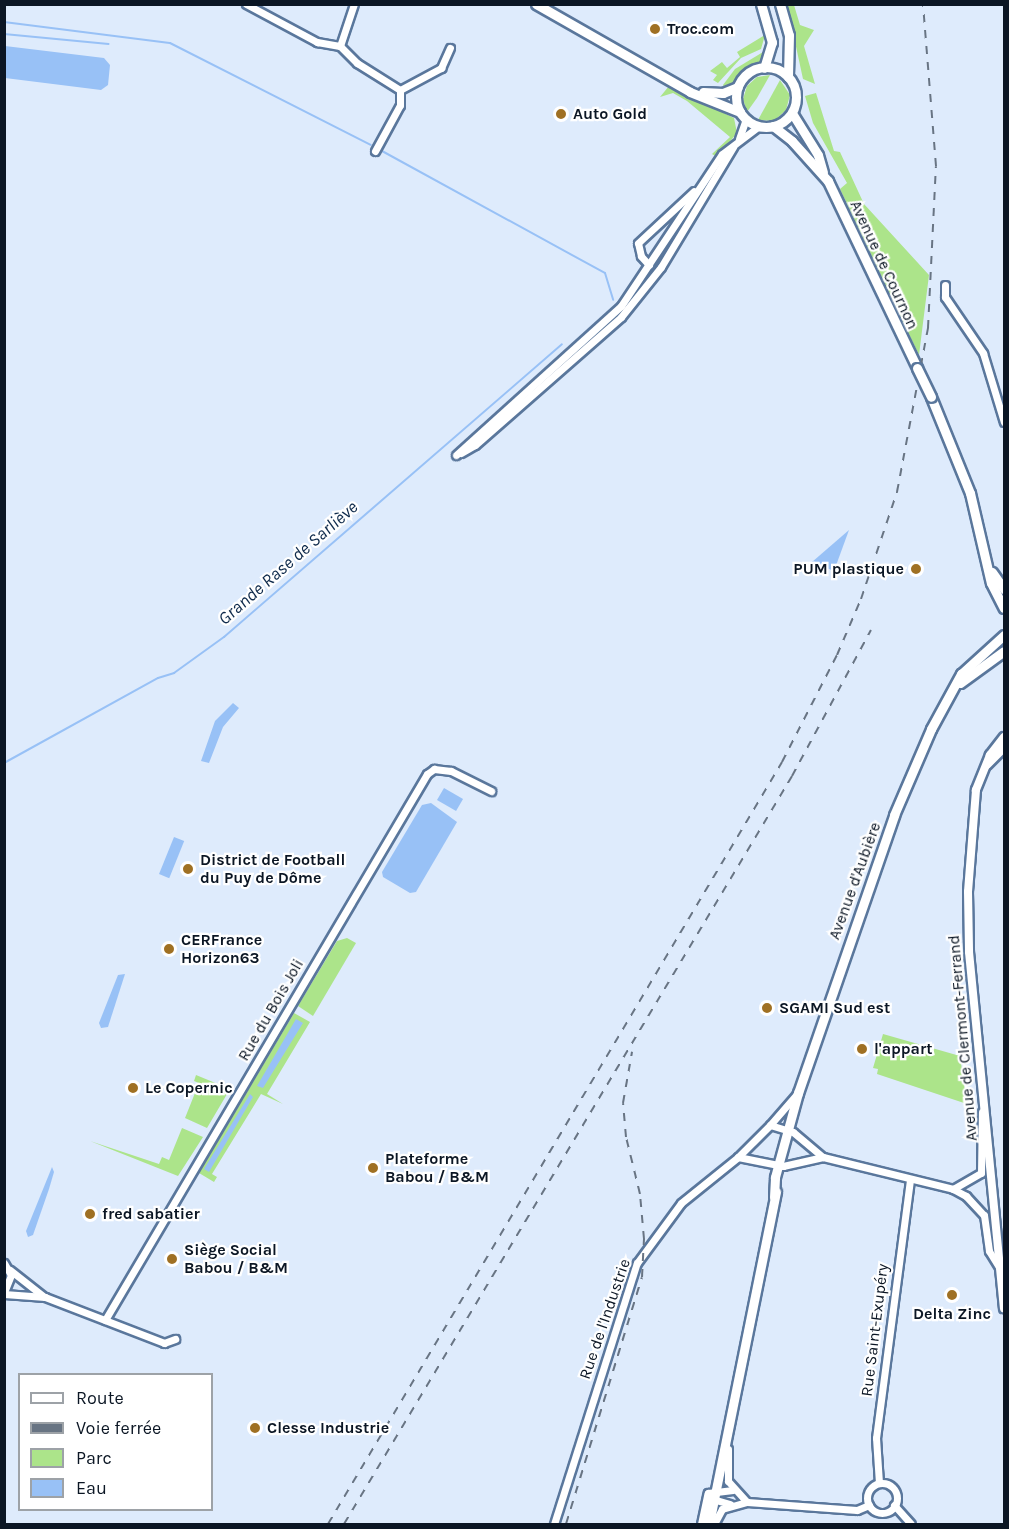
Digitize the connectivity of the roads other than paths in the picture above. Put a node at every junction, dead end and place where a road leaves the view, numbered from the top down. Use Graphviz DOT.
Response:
graph roads {
  1 [pos="246,4"];
  2 [pos="354,4"];
  3 [pos="536,4"];
  4 [pos="544,4"];
  5 [pos="761,4"];
  6 [pos="780,4"];
  7 [pos="340,46"];
  8 [pos="450,48"];
  9 [pos="764,68"];
  10 [pos="788,77"];
  11 [pos="738,87"];
  12 [pos="400,90"];
  13 [pos="792,113"];
  14 [pos="743,115"];
  15 [pos="759,126"];
  16 [pos="773,126"];
  17 [pos="735,144"];
  18 [pos="375,152"];
  19 [pos="824,175"];
  20 [pos="696,190"];
  21 [pos="648,267"];
  22 [pos="945,285"];
  23 [pos="1005,422"];
  24 [pos="989,566"];
  25 [pos="1005,589"];
  26 [pos="1005,608"];
  27 [pos="1005,635"];
  28 [pos="1005,651"];
  29 [pos="951,690"];
  30 [pos="1005,737"];
  31 [pos="1005,748"];
  32 [pos="985,767"];
  33 [pos="490,791"];
  34 [pos="800,1090"];
  35 [pos="982,1090"];
  36 [pos="770,1125"];
  37 [pos="790,1131"];
  38 [pos="738,1157"];
  39 [pos="823,1157"];
  40 [pos="781,1166"];
  41 [pos="910,1180"];
  42 [pos="953,1189"];
  43 [pos="4,1263"];
  44 [pos="1000,1267"];
  45 [pos="10,1270"];
  46 [pos="4,1293"];
  47 [pos="45,1297"];
  48 [pos="1005,1308"];
  49 [pos="105,1320"];
  50 [pos="174,1339"];
  51 [pos="730,1410"];
  52 [pos="879,1483"];
  53 [pos="732,1490"];
  54 [pos="712,1495"];
  55 [pos="747,1502"];
  56 [pos="730,1504"];
  57 [pos="869,1505"];
  58 [pos="894,1505"];
  59 [pos="554,1524"];
  60 [pos="702,1524"];
  61 [pos="709,1524"];
  62 [pos="714,1524"];
  63 [pos="911,1524"];
  1 -- 7 [label="street"];
  2 -- 7 [label="street"];
  3 -- 14 [label="main road"];
  4 -- 11 [label="main road"];
  5 -- 9 [label="main road"];
  6 -- 10 [label="main road"];
  7 -- 12 [label="street"];
  8 -- 12 [label="street"];
  9 -- 10 [label="main road"];
  9 -- 11 [label="main road"];
  10 -- 13 [label="main road"];
  11 -- 14 [label="main road"];
  12 -- 18 [label="street"];
  13 -- 16 [label="main road"];
  13 -- 19 [label="main road, Avenue de Cournon"];
  14 -- 15 [label="main road"];
  14 -- 17 [label="street"];
  15 -- 16 [label="main road"];
  15 -- 17 [label="street"];
  16 -- 19 [label="main road, Avenue de Cournon"];
  17 -- 20 [label="street"];
  17 -- 21 [label="street"];
  19 -- 24 [label="main road, Avenue de Cournon, bridge"];
  20 -- 21 [label="street"];
  20 -- 21 [label="street"];
  22 -- 23 [label="street"];
  24 -- 25 [label="main road"];
  24 -- 26 [label="main road"];
  27 -- 29 [label="main road, Avenue d'Aubière"];
  28 -- 29 [label="main road, Avenue d'Aubière"];
  29 -- 34 [label="main road, Avenue d'Aubière"];
  30 -- 32 [label="street, Avenue de Clermont-Ferrand"];
  31 -- 32 [label="street"];
  32 -- 35 [label="street, Avenue de Clermont-Ferrand"];
  33 -- 49 [label="street, Rue du Bois Joli"];
  34 -- 36 [label="street, Rue de l'Industrie"];
  34 -- 37 [label="main road, Avenue d'Aubière"];
  35 -- 42 [label="street"];
  35 -- 44 [label="street, Avenue de Clermont-Ferrand"];
  36 -- 37 [label="street"];
  36 -- 38 [label="street, Rue de l'Industrie"];
  37 -- 39 [label="street"];
  37 -- 40 [label="main road, Avenue d'Aubière"];
  38 -- 40 [label="street"];
  38 -- 59 [label="street, Rue de l'Industrie"];
  39 -- 40 [label="street"];
  39 -- 41 [label="street"];
  40 -- 51 [label="main road, Avenue d'Aubière"];
  41 -- 42 [label="street"];
  41 -- 52 [label="street, Rue Saint-Exupéry"];
  42 -- 44 [label="street"];
  43 -- 45 [label="street"];
  44 -- 48 [label="street, Avenue de Clermont-Ferrand"];
  45 -- 46 [label="street"];
  45 -- 47 [label="street"];
  46 -- 47 [label="street"];
  47 -- 49 [label="street"];
  49 -- 50 [label="street"];
  51 -- 53 [label="street, Avenue d'Aubière"];
  51 -- 54 [label="main road, Avenue d'Aubière"];
  52 -- 57 [label="street"];
  52 -- 58 [label="street"];
  53 -- 54 [label="street"];
  53 -- 55 [label="street"];
  54 -- 56 [label="street"];
  54 -- 60 [label="main road, Avenue d'Aubière"];
  54 -- 61 [label="main road, Avenue d'Aubière"];
  55 -- 56 [label="street"];
  55 -- 57 [label="street"];
  56 -- 62 [label="street"];
  57 -- 58 [label="street"];
  58 -- 63 [label="street"];
}
